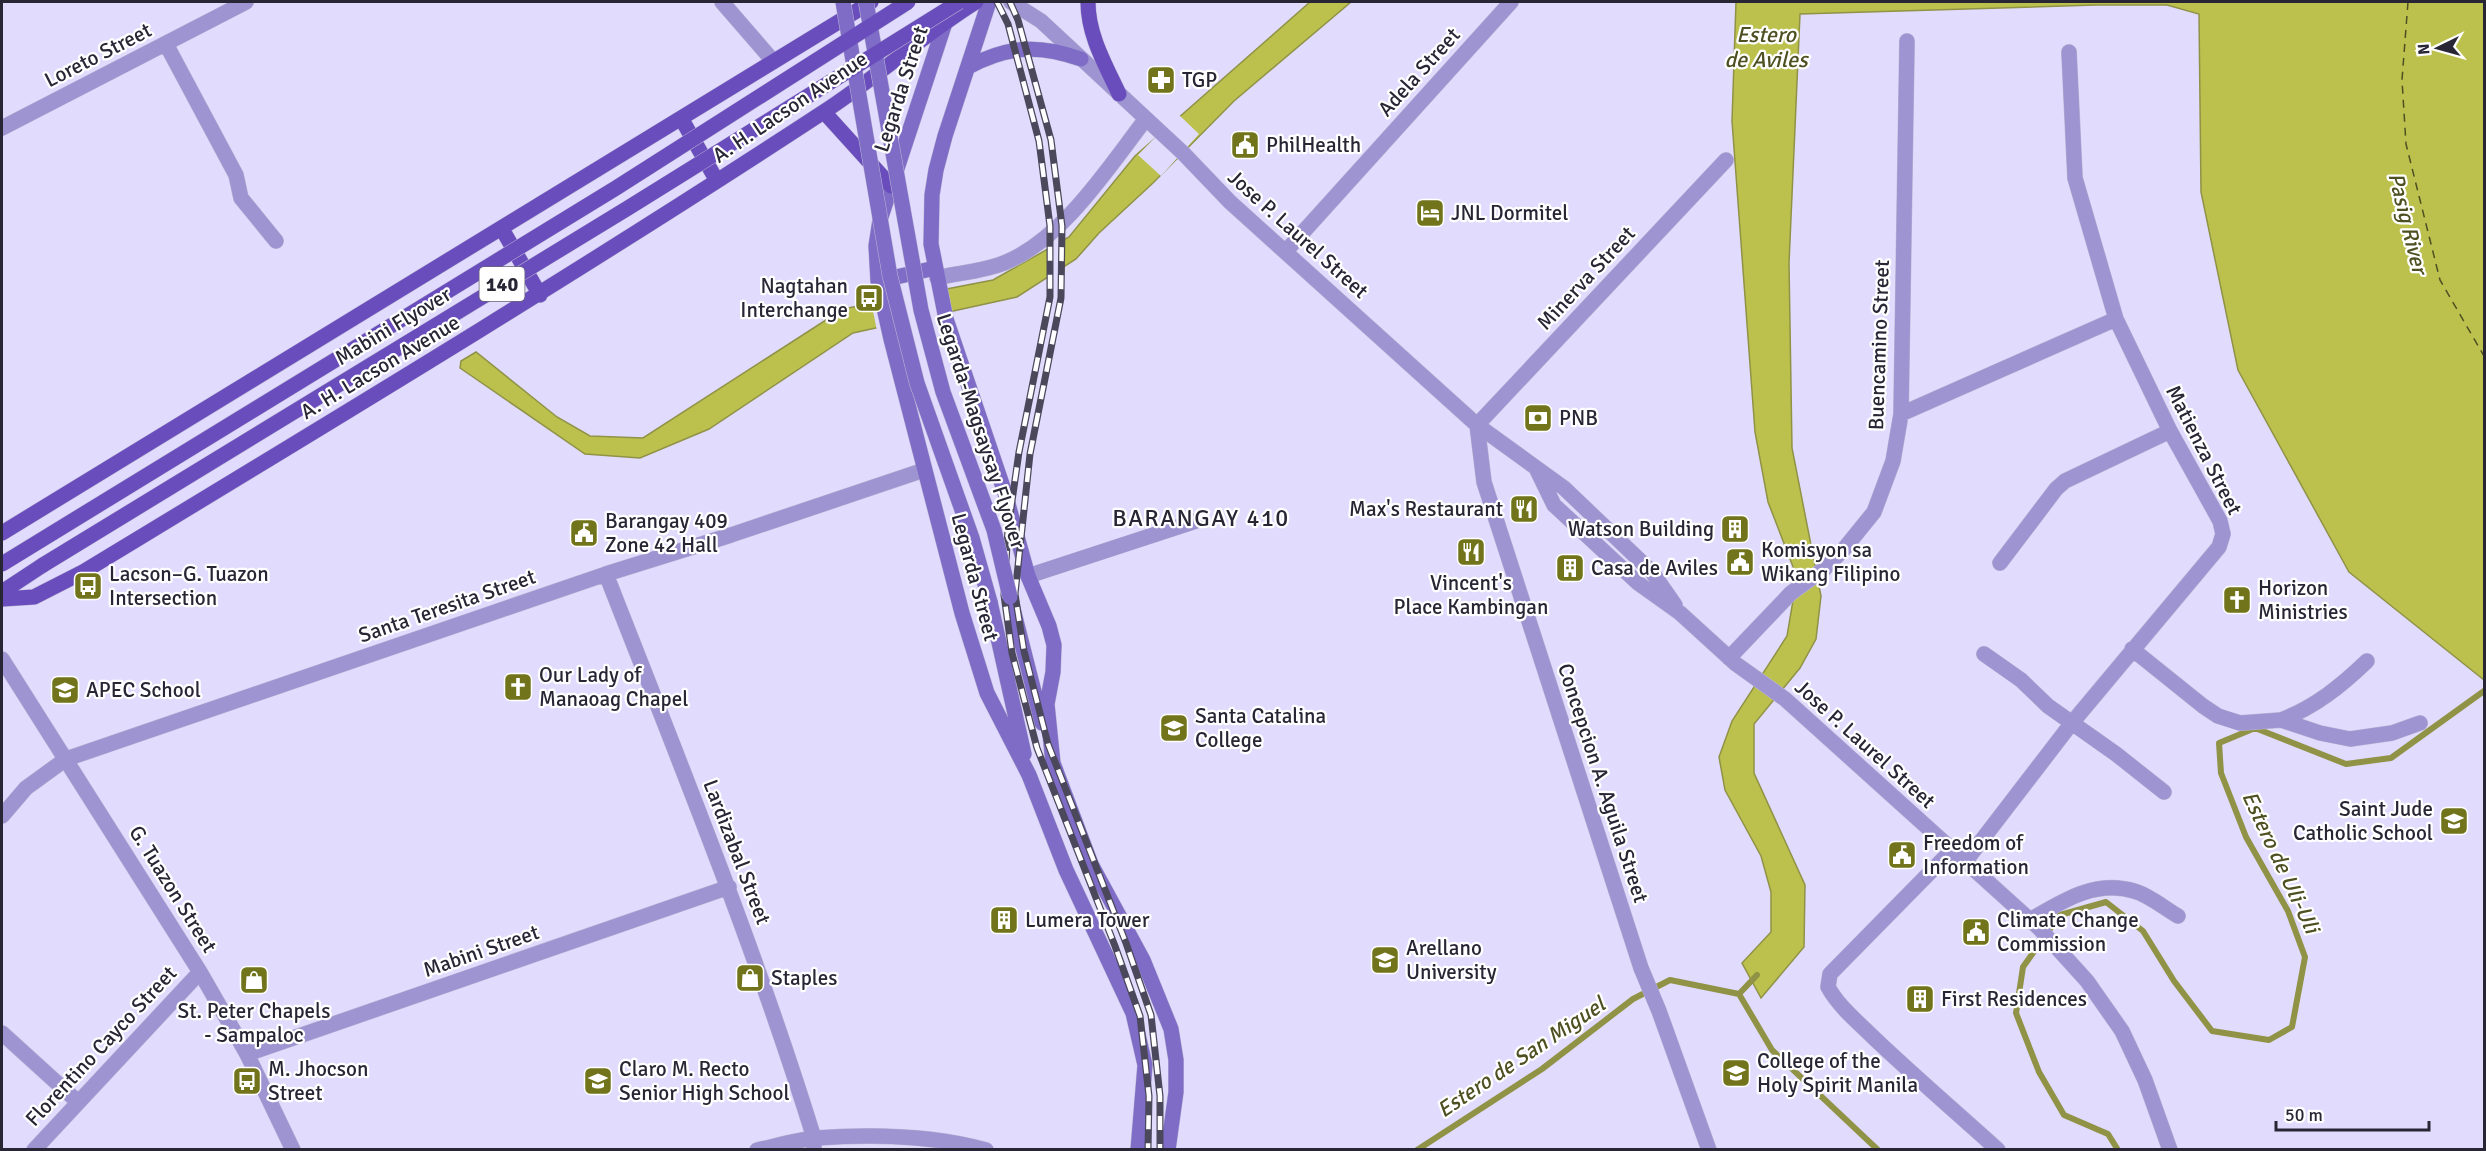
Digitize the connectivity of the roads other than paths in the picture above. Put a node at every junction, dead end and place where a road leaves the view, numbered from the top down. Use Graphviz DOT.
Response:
graph roads {
  1 [pos="246,2"];
  2 [pos="722,2"];
  3 [pos="843,2"];
  4 [pos="866,2"];
  5 [pos="871,2"];
  6 [pos="908,2"];
  7 [pos="936,2"];
  8 [pos="959,2"];
  9 [pos="976,2"];
  10 [pos="989,2"];
  11 [pos="1011,2"];
  12 [pos="1088,2"];
  13 [pos="1511,2"];
  14 [pos="946,21"];
  15 [pos="1907,41"];
  16 [pos="166,44"];
  17 [pos="2069,52"];
  18 [pos="1081,59"];
  19 [pos="773,61"];
  20 [pos="968,67"];
  21 [pos="1119,94"];
  22 [pos="824,112"];
  23 [pos="681,118"];
  24 [pos="1145,120"];
  25 [pos="2,128"];
  26 [pos="1726,160"];
  27 [pos="717,181"];
  28 [pos="891,186"];
  29 [pos="502,229"];
  30 [pos="276,241"];
  31 [pos="1286,251"];
  32 [pos="937,277"];
  33 [pos="878,281"];
  34 [pos="540,295"];
  35 [pos="2116,320"];
  36 [pos="1901,414"];
  37 [pos="1477,425"];
  38 [pos="2170,431"];
  39 [pos="924,470"];
  40 [pos="1196,520"];
  41 [pos="2,534"];
  42 [pos="2000,563"];
  43 [pos="2,564"];
  44 [pos="606,574"];
  45 [pos="1028,576"];
  46 [pos="2,592"];
  47 [pos="2,599"];
  48 [pos="2132,649"];
  49 [pos="1984,654"];
  50 [pos="2,659"];
  51 [pos="1733,661"];
  52 [pos="2367,661"];
  53 [pos="2281,720"];
  54 [pos="2420,723"];
  55 [pos="2071,724"];
  56 [pos="66,759"];
  57 [pos="1053,763"];
  58 [pos="1029,775"];
  59 [pos="2164,792"];
  60 [pos="2,816"];
  61 [pos="1952,850"];
  62 [pos="1965,862"];
  63 [pos="729,887"];
  64 [pos="2178,916"];
  65 [pos="2035,924"];
  66 [pos="200,972"];
  67 [pos="2,1034"];
  68 [pos="247,1054"];
  69 [pos="78,1102"];
  70 [pos="814,1144"];
  71 [pos="33,1149"];
  72 [pos="294,1149"];
  73 [pos="757,1149"];
  74 [pos="986,1149"];
  75 [pos="1138,1149"];
  76 [pos="1168,1149"];
  77 [pos="1708,1149"];
  78 [pos="1998,1149"];
  79 [pos="2170,1149"];
  1 -- 16 [label="street, Loreto Street"];
  2 -- 19 [label="street"];
  3 -- 58 [label="main road, Legarda-Magsaysay Flyover, bridge"];
  4 -- 57 [label="main road, Legarda-Magsaysay Flyover, bridge"];
  5 -- 19 [label="main road, A. H. Lacson Avenue / 140"];
  6 -- 43 [label="main road, Mabini Flyover / 140, bridge"];
  7 -- 14 [label="main road, Legarda Street"];
  8 -- 46 [label="main road, Mabini Flyover / 140, bridge"];
  9 -- 14 [label="main road, A. H. Lacson Avenue / 140"];
  10 -- 20 [label="main road"];
  11 -- 18 [label="street, Jose P. Laurel Street"];
  12 -- 21 [label="main road"];
  13 -- 31 [label="street, Adela Street"];
  14 -- 22 [label="main road, A. H. Lacson Avenue / 140"];
  14 -- 28 [label="main road, Legarda Street"];
  15 -- 36 [label="street, Buencamino Street"];
  16 -- 25 [label="street, Loreto Street"];
  16 -- 30 [label="street"];
  17 -- 35 [label="street, Matienza Street"];
  18 -- 20 [label="main road"];
  18 -- 21 [label="street, Jose P. Laurel Street"];
  19 -- 23 [label="main road, A. H. Lacson Avenue / 140"];
  20 -- 32 [label="main road"];
  21 -- 24 [label="street, Jose P. Laurel Street"];
  22 -- 27 [label="main road, A. H. Lacson Avenue / 140"];
  22 -- 28 [label="main road"];
  23 -- 27 [label="main road"];
  23 -- 29 [label="main road, A. H. Lacson Avenue / 140"];
  24 -- 31 [label="street, Jose P. Laurel Street"];
  24 -- 32 [label="street"];
  26 -- 37 [label="street, Minerva Street"];
  27 -- 34 [label="main road, A. H. Lacson Avenue / 140"];
  28 -- 33 [label="main road, Legarda Street"];
  29 -- 34 [label="main road"];
  29 -- 41 [label="main road, A. H. Lacson Avenue / 140"];
  31 -- 37 [label="street, Jose P. Laurel Street"];
  32 -- 33 [label="main road"];
  32 -- 45 [label="main road"];
  33 -- 39 [label="main road, Legarda Street"];
  34 -- 47 [label="main road, A. H. Lacson Avenue / 140"];
  35 -- 36 [label="street"];
  35 -- 38 [label="street, Matienza Street"];
  36 -- 51 [label="street, Buencamino Street"];
  37 -- 51 [label="street, Jose P. Laurel Street"];
  37 -- 77 [label="street, Concepcion A. Aguila Street"];
  38 -- 42 [label="street"];
  38 -- 48 [label="street, Matienza Street"];
  39 -- 44 [label="street, Santa Teresita Street"];
  39 -- 58 [label="main road, Legarda Street"];
  40 -- 45 [label="street"];
  44 -- 56 [label="street, Santa Teresita Street"];
  44 -- 63 [label="street, Lardizabal Street"];
  45 -- 57 [label="main road"];
  48 -- 53 [label="street"];
  48 -- 55 [label="street, Matienza Street"];
  49 -- 55 [label="street"];
  50 -- 56 [label="street, G. Tuazon Street"];
  51 -- 61 [label="street, Jose P. Laurel Street"];
  52 -- 53 [label="street"];
  53 -- 54 [label="street"];
  55 -- 59 [label="street"];
  55 -- 62 [label="street, Matienza Street"];
  56 -- 60 [label="street, Santa Teresita Street"];
  56 -- 66 [label="street, G. Tuazon Street"];
  57 -- 76 [label="main road"];
  58 -- 75 [label="main road, Legarda Street"];
  61 -- 62 [label="street, Jose P. Laurel Street"];
  61 -- 78 [label="street"];
  62 -- 65 [label="street, Jose P. Laurel Street"];
  63 -- 68 [label="street, Mabini Street"];
  63 -- 70 [label="street, Lardizabal Street"];
  64 -- 65 [label="street"];
  65 -- 79 [label="street, Jose P. Laurel Street"];
  66 -- 68 [label="street, G. Tuazon Street"];
  66 -- 69 [label="street, Florentino Cayco Street"];
  67 -- 69 [label="street"];
  68 -- 72 [label="street, G. Tuazon Street"];
  69 -- 71 [label="street, Florentino Cayco Street"];
  70 -- 73 [label="street"];
  70 -- 74 [label="street"];
}
